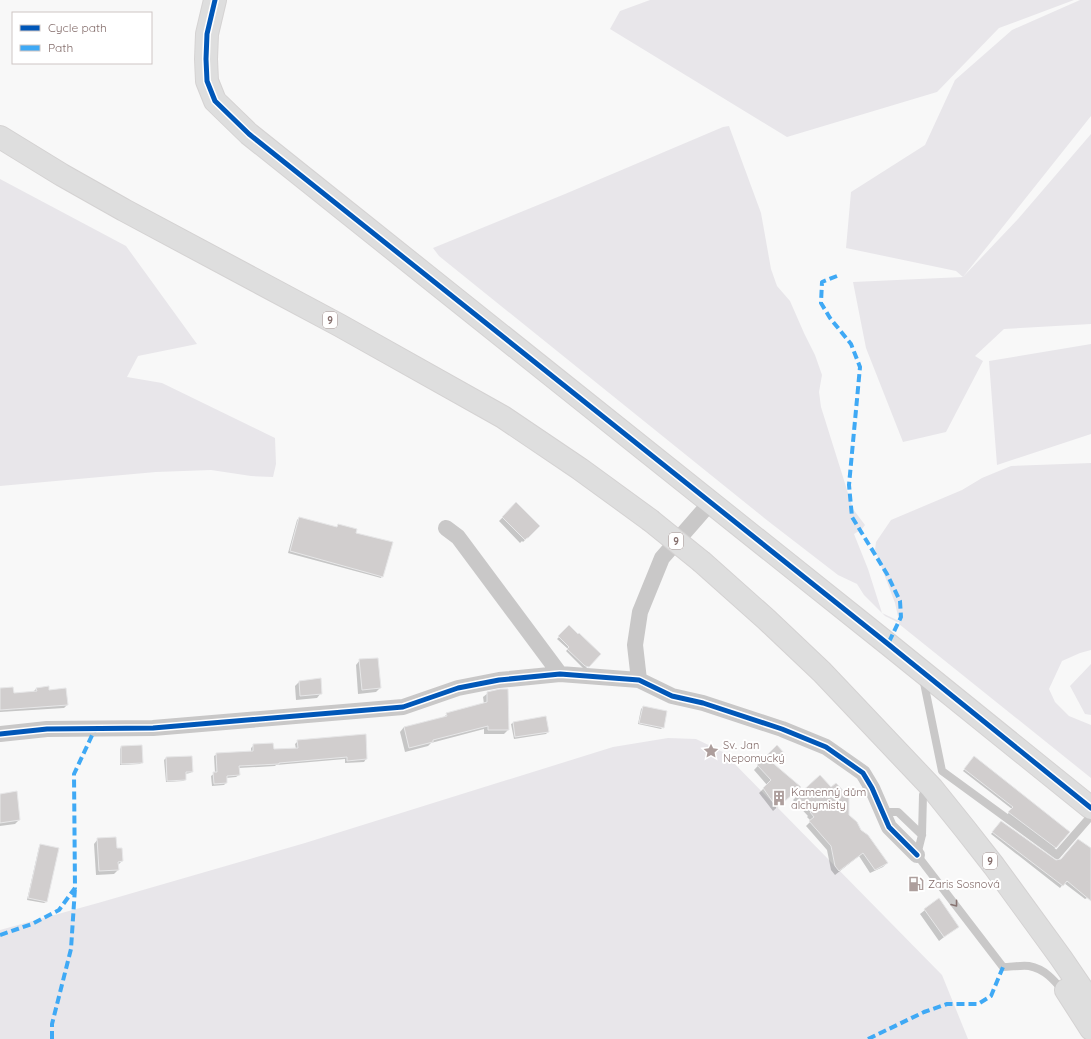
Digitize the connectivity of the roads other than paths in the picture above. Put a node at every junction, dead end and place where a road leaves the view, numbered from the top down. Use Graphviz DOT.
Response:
graph roads {
  1 [pos="215,0"];
  2 [pos="0,137"];
  3 [pos="710,502"];
  4 [pos="446,528"];
  5 [pos="921,671"];
  6 [pos="560,674"];
  7 [pos="639,680"];
  8 [pos="877,730"];
  9 [pos="0,734"];
  10 [pos="923,795"];
  11 [pos="1091,808"];
  12 [pos="883,812"];
  13 [pos="1091,816"];
  14 [pos="922,835"];
  15 [pos="917,855"];
  16 [pos="1088,1014"];
  1 -- 3 [label="main road"];
  2 -- 8 [label="main road, 9, bridge"];
  3 -- 5 [label="main road"];
  3 -- 7 [label="street"];
  4 -- 6 [label="street"];
  5 -- 11 [label="main road"];
  5 -- 13 [label="lane"];
  6 -- 7 [label="street"];
  6 -- 9 [label="street"];
  7 -- 12 [label="street"];
  8 -- 10 [label="main road, 9"];
  8 -- 16 [label="main road, 9"];
  10 -- 14 [label="lane"];
  10 -- 16 [label="main road, 9"];
  12 -- 14 [label="lane"];
  12 -- 15 [label="street"];
  14 -- 15 [label="lane"];
  15 -- 16 [label="lane, one-way"];
}
